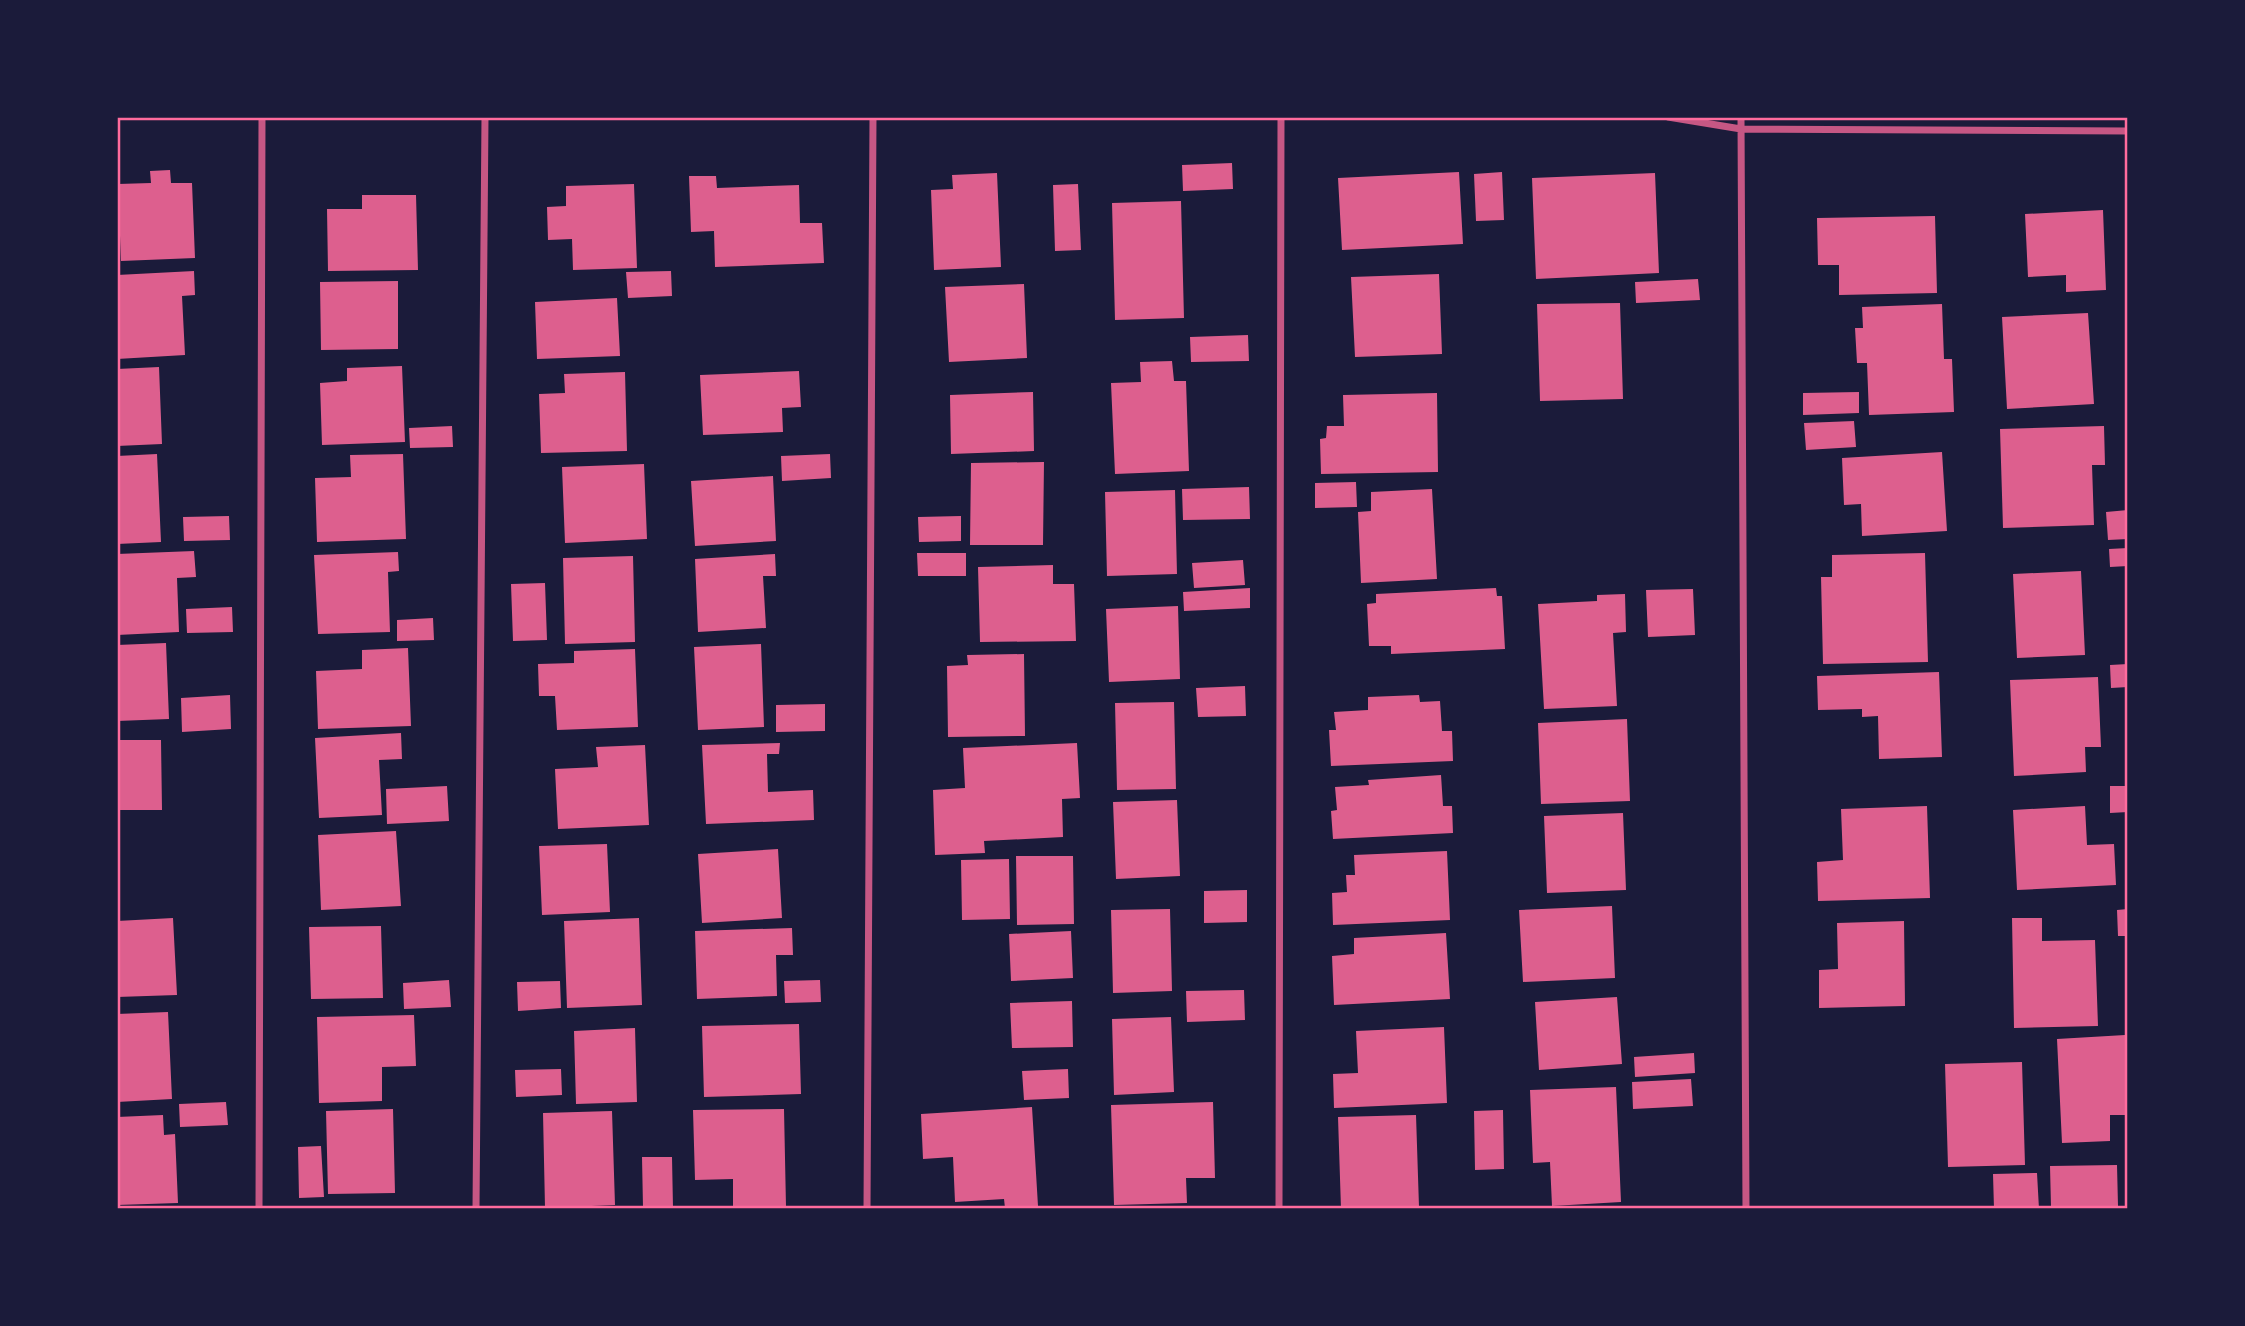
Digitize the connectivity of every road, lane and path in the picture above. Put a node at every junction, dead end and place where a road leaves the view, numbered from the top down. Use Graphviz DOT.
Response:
graph roads {
  1 [pos="262,117"];
  2 [pos="485,117"];
  3 [pos="873,117"];
  4 [pos="1282,117"];
  5 [pos="1668,117"];
  6 [pos="1741,117"];
  7 [pos="1741,128"];
  8 [pos="2128,131"];
  9 [pos="259,1209"];
  10 [pos="477,1209"];
  11 [pos="867,1209"];
  12 [pos="1279,1209"];
  13 [pos="1746,1209"];
  1 -- 9 [label="street"];
  2 -- 10 [label="street"];
  3 -- 11 [label="street"];
  4 -- 12 [label="street"];
  5 -- 7 [label="street"];
  6 -- 7 [label="street"];
  7 -- 8 [label="street"];
  7 -- 13 [label="street"];
}
